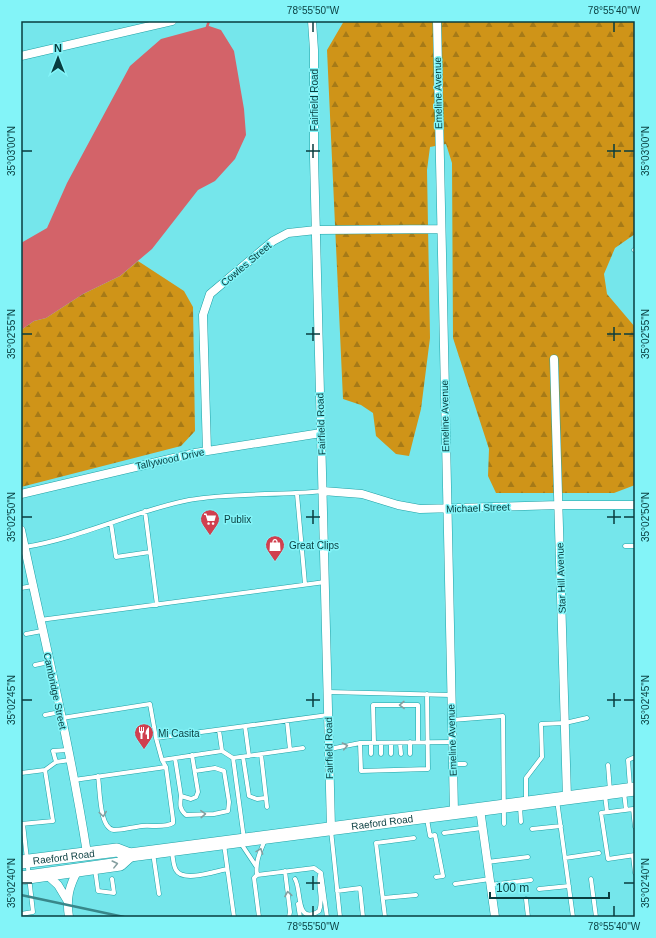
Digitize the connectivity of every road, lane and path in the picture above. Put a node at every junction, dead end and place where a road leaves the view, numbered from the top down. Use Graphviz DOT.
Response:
graph roads {
  1 [pos="172,21"];
  2 [pos="312,21"];
  3 [pos="437,21"];
  4 [pos="21,56"];
  5 [pos="441,229"];
  6 [pos="316,230"];
  7 [pos="554,359"];
  8 [pos="321,433"];
  9 [pos="207,451"];
  10 [pos="323,491"];
  11 [pos="21,494"];
  12 [pos="297,494"];
  13 [pos="559,505"];
  14 [pos="635,506"];
  15 [pos="447,508"];
  16 [pos="145,511"];
  17 [pos="111,523"];
  18 [pos="21,530"];
  19 [pos="625,546"];
  20 [pos="635,546"];
  21 [pos="25,548"];
  22 [pos="150,552"];
  23 [pos="326,582"];
  24 [pos="305,584"];
  25 [pos="33,586"];
  26 [pos="21,588"];
  27 [pos="157,605"];
  28 [pos="40,620"];
  29 [pos="42,631"];
  30 [pos="26,634"];
  31 [pos="50,662"];
  32 [pos="35,665"];
  33 [pos="328,692"];
  34 [pos="427,694"];
  35 [pos="451,694"];
  36 [pos="45,715"];
  37 [pos="61,715"];
  38 [pos="329,715"];
  39 [pos="587,718"];
  40 [pos="452,720"];
  41 [pos="287,721"];
  42 [pos="565,723"];
  43 [pos="245,726"];
  44 [pos="219,730"];
  45 [pos="156,738"];
  46 [pos="360,742"];
  47 [pos="381,742"];
  48 [pos="390,742"];
  49 [pos="400,742"];
  50 [pos="410,742"];
  51 [pos="418,742"];
  52 [pos="428,742"];
  53 [pos="452,742"];
  54 [pos="372,743"];
  55 [pos="303,748"];
  56 [pos="330,749"];
  57 [pos="67,750"];
  58 [pos="290,750"];
  59 [pos="222,751"];
  60 [pos="261,754"];
  61 [pos="372,754"];
  62 [pos="381,754"];
  63 [pos="391,754"];
  64 [pos="401,754"];
  65 [pos="410,754"];
  66 [pos="192,755"];
  67 [pos="243,756"];
  68 [pos="249,756"];
  69 [pos="635,756"];
  70 [pos="175,758"];
  71 [pos="233,758"];
  72 [pos="70,760"];
  73 [pos="162,760"];
  74 [pos="56,762"];
  75 [pos="453,764"];
  76 [pos="465,764"];
  77 [pos="382,765"];
  78 [pos="608,765"];
  79 [pos="372,766"];
  80 [pos="166,767"];
  81 [pos="45,770"];
  82 [pos="382,770"];
  83 [pos="195,771"];
  84 [pos="372,771"];
  85 [pos="21,773"];
  86 [pos="98,776"];
  87 [pos="74,780"];
  88 [pos="630,789"];
  89 [pos="607,792"];
  90 [pos="181,796"];
  91 [pos="265,798"];
  92 [pos="562,798"];
  93 [pos="523,803"];
  94 [pos="503,806"];
  95 [pos="267,807"];
  96 [pos="480,809"];
  97 [pos="626,810"];
  98 [pos="454,812"];
  99 [pos="607,812"];
  100 [pos="427,815"];
  101 [pos="521,822"];
  102 [pos="22,824"];
  103 [pos="504,824"];
  104 [pos="561,826"];
  105 [pos="635,827"];
  106 [pos="331,828"];
  107 [pos="482,828"];
  108 [pos="532,829"];
  109 [pos="444,833"];
  110 [pos="266,836"];
  111 [pos="414,838"];
  112 [pos="241,840"];
  113 [pos="224,842"];
  114 [pos="172,849"];
  115 [pos="153,852"];
  116 [pos="86,853"];
  117 [pos="599,853"];
  118 [pos="130,855"];
  119 [pos="634,856"];
  120 [pos="528,857"];
  121 [pos="565,858"];
  122 [pos="24,862"];
  123 [pos="487,862"];
  124 [pos="256,866"];
  125 [pos="95,867"];
  126 [pos="228,869"];
  127 [pos="78,870"];
  128 [pos="294,870"];
  129 [pos="284,871"];
  130 [pos="321,872"];
  131 [pos="635,873"];
  132 [pos="47,875"];
  133 [pos="257,875"];
  134 [pos="436,877"];
  135 [pos="25,878"];
  136 [pos="112,879"];
  137 [pos="296,879"];
  138 [pos="591,879"];
  139 [pos="531,880"];
  140 [pos="490,882"];
  141 [pos="455,884"];
  142 [pos="569,886"];
  143 [pos="539,889"];
  144 [pos="337,891"];
  145 [pos="159,894"];
  146 [pos="416,895"];
  147 [pos="383,898"];
  148 [pos="526,899"];
  149 [pos="67,900"];
  150 [pos="21,914"];
  151 [pos="69,917"];
  152 [pos="234,917"];
  153 [pos="259,917"];
  154 [pos="289,917"];
  155 [pos="300,917"];
  156 [pos="327,917"];
  157 [pos="340,917"];
  158 [pos="363,917"];
  159 [pos="385,917"];
  160 [pos="493,917"];
  161 [pos="528,917"];
  162 [pos="573,917"];
  163 [pos="596,917"];
  1 -- 4 [label="street"];
  2 -- 6 [label="street, Fairfield Road"];
  3 -- 5 [label="street, Emeline Avenue"];
  5 -- 6 [label="street, Cowles Street"];
  5 -- 15 [label="street, Emeline Avenue"];
  6 -- 8 [label="street, Fairfield Road"];
  6 -- 9 [label="street, Cowles Street"];
  7 -- 13 [label="street, Star Hill Avenue"];
  8 -- 9 [label="street, Tallywood Drive"];
  8 -- 10 [label="street, Fairfield Road"];
  9 -- 11 [label="street, Tallywood Drive"];
  10 -- 12 [label="lane"];
  10 -- 15 [label="street, Michael Street"];
  10 -- 23 [label="street, Fairfield Road"];
  12 -- 16 [label="lane"];
  12 -- 24 [label="lane"];
  13 -- 14 [label="street, Michael Street"];
  13 -- 15 [label="street, Michael Street"];
  13 -- 42 [label="street, Star Hill Avenue"];
  15 -- 35 [label="street, Emeline Avenue"];
  16 -- 17 [label="lane"];
  16 -- 22 [label="lane"];
  17 -- 21 [label="lane"];
  17 -- 22 [label="lane"];
  18 -- 21 [label="street, Cambridge Street"];
  19 -- 20 [label="lane"];
  21 -- 25 [label="street, Cambridge Street"];
  22 -- 27 [label="lane"];
  23 -- 24 [label="lane"];
  23 -- 33 [label="street, Fairfield Road"];
  24 -- 27 [label="lane"];
  25 -- 26 [label="lane"];
  25 -- 28 [label="street, Cambridge Street"];
  27 -- 28 [label="lane"];
  28 -- 29 [label="street, Cambridge Street"];
  29 -- 30 [label="lane"];
  29 -- 31 [label="street, Cambridge Street"];
  31 -- 32 [label="lane"];
  31 -- 37 [label="street, Cambridge Street"];
  33 -- 34 [label="lane"];
  33 -- 38 [label="street, Fairfield Road"];
  34 -- 35 [label="lane"];
  34 -- 52 [label="lane"];
  35 -- 40 [label="street, Emeline Avenue"];
  36 -- 37 [label="lane"];
  37 -- 45 [label="lane"];
  37 -- 57 [label="street, Cambridge Street"];
  38 -- 41 [label="lane"];
  38 -- 56 [label="street, Fairfield Road"];
  39 -- 42 [label="lane"];
  40 -- 53 [label="street, Emeline Avenue"];
  40 -- 94 [label="lane"];
  41 -- 43 [label="lane"];
  41 -- 58 [label="lane"];
  42 -- 92 [label="street, Star Hill Avenue"];
  42 -- 93 [label="lane"];
  43 -- 44 [label="lane"];
  43 -- 68 [label="lane"];
  44 -- 45 [label="lane"];
  44 -- 59 [label="lane"];
  45 -- 73 [label="lane"];
  46 -- 54 [label="lane"];
  56 -- 46 [label="lane, one-way"];
  46 -- 84 [label="lane"];
  47 -- 48 [label="lane"];
  47 -- 54 [label="lane"];
  47 -- 62 [label="lane"];
  48 -- 49 [label="lane"];
  48 -- 63 [label="lane"];
  49 -- 50 [label="lane"];
  49 -- 64 [label="lane"];
  50 -- 51 [label="lane"];
  50 -- 65 [label="lane"];
  51 -- 52 [label="lane"];
  51 -- 54 [label="lane, one-way"];
  52 -- 53 [label="lane"];
  52 -- 82 [label="lane"];
  53 -- 75 [label="street, Emeline Avenue"];
  54 -- 61 [label="lane"];
  55 -- 58 [label="lane"];
  56 -- 106 [label="street, Fairfield Road"];
  57 -- 72 [label="street, Cambridge Street"];
  57 -- 74 [label="lane"];
  58 -- 60 [label="lane"];
  59 -- 66 [label="lane"];
  59 -- 71 [label="lane"];
  60 -- 68 [label="lane"];
  60 -- 91 [label="lane"];
  66 -- 70 [label="lane"];
  66 -- 83 [label="lane"];
  67 -- 68 [label="lane"];
  67 -- 71 [label="lane"];
  67 -- 91 [label="lane"];
  69 -- 88 [label="lane"];
  70 -- 73 [label="lane"];
  70 -- 90 [label="lane"];
  71 -- 112 [label="lane"];
  72 -- 74 [label="lane"];
  72 -- 87 [label="street, Cambridge Street"];
  73 -- 80 [label="lane"];
  74 -- 81 [label="lane"];
  75 -- 76 [label="lane"];
  75 -- 98 [label="street, Emeline Avenue"];
  77 -- 82 [label="lane"];
  78 -- 89 [label="lane"];
  79 -- 84 [label="lane"];
  80 -- 86 [label="lane"];
  86 -- 80 [label="lane, one-way"];
  81 -- 85 [label="lane"];
  81 -- 102 [label="lane"];
  82 -- 84 [label="lane"];
  83 -- 90 [label="lane"];
  90 -- 83 [label="lane, one-way"];
  86 -- 87 [label="lane"];
  87 -- 116 [label="street, Cambridge Street"];
  88 -- 89 [label="main road, Raeford Road"];
  88 -- 97 [label="lane"];
  89 -- 92 [label="main road, Raeford Road"];
  89 -- 99 [label="lane"];
  91 -- 95 [label="lane"];
  92 -- 93 [label="main road, Raeford Road"];
  92 -- 104 [label="lane"];
  93 -- 94 [label="main road, Raeford Road"];
  93 -- 101 [label="lane"];
  94 -- 96 [label="main road, Raeford Road"];
  94 -- 103 [label="lane"];
  96 -- 98 [label="main road, Raeford Road"];
  96 -- 107 [label="street"];
  97 -- 99 [label="lane"];
  97 -- 105 [label="lane"];
  98 -- 100 [label="main road, Raeford Road"];
  99 -- 119 [label="lane"];
  100 -- 106 [label="main road, Raeford Road"];
  100 -- 134 [label="lane"];
  102 -- 122 [label="lane"];
  104 -- 108 [label="lane"];
  104 -- 121 [label="lane"];
  106 -- 110 [label="main road, Raeford Road"];
  106 -- 144 [label="lane"];
  107 -- 109 [label="lane"];
  107 -- 123 [label="street"];
  110 -- 112 [label="main road, Raeford Road"];
  124 -- 110 [label="lane, one-way"];
  111 -- 147 [label="lane"];
  112 -- 113 [label="main road, Raeford Road"];
  112 -- 124 [label="lane"];
  113 -- 114 [label="main road, Raeford Road"];
  113 -- 126 [label="lane"];
  114 -- 115 [label="main road, Raeford Road"];
  114 -- 126 [label="lane"];
  115 -- 118 [label="main road, Raeford Road"];
  115 -- 145 [label="lane"];
  116 -- 118 [label="main road, Raeford Road"];
  116 -- 122 [label="main road, Raeford Road"];
  117 -- 121 [label="lane"];
  125 -- 118 [label="main road, Raeford Road, one-way"];
  119 -- 131 [label="lane"];
  120 -- 123 [label="lane"];
  121 -- 142 [label="lane"];
  122 -- 135 [label="lane"];
  123 -- 140 [label="street"];
  124 -- 133 [label="lane"];
  125 -- 127 [label="main road, Raeford Road"];
  125 -- 136 [label="lane"];
  126 -- 152 [label="lane"];
  127 -- 132 [label="main road, Raeford Road"];
  127 -- 149 [label="street"];
  128 -- 129 [label="lane"];
  128 -- 130 [label="lane"];
  128 -- 137 [label="lane"];
  129 -- 133 [label="lane"];
  154 -- 129 [label="lane, one-way"];
  130 -- 137 [label="lane"];
  130 -- 156 [label="lane"];
  132 -- 135 [label="main road, Raeford Road"];
  132 -- 149 [label="street"];
  133 -- 153 [label="lane"];
  135 -- 150 [label="lane"];
  137 -- 155 [label="lane"];
  138 -- 163 [label="lane"];
  139 -- 140 [label="lane"];
  140 -- 141 [label="lane"];
  140 -- 160 [label="street"];
  142 -- 143 [label="lane"];
  142 -- 162 [label="lane"];
  144 -- 157 [label="lane"];
  144 -- 158 [label="lane"];
  146 -- 147 [label="lane"];
  147 -- 159 [label="lane"];
  148 -- 161 [label="lane"];
  149 -- 151 [label="street"];
}
